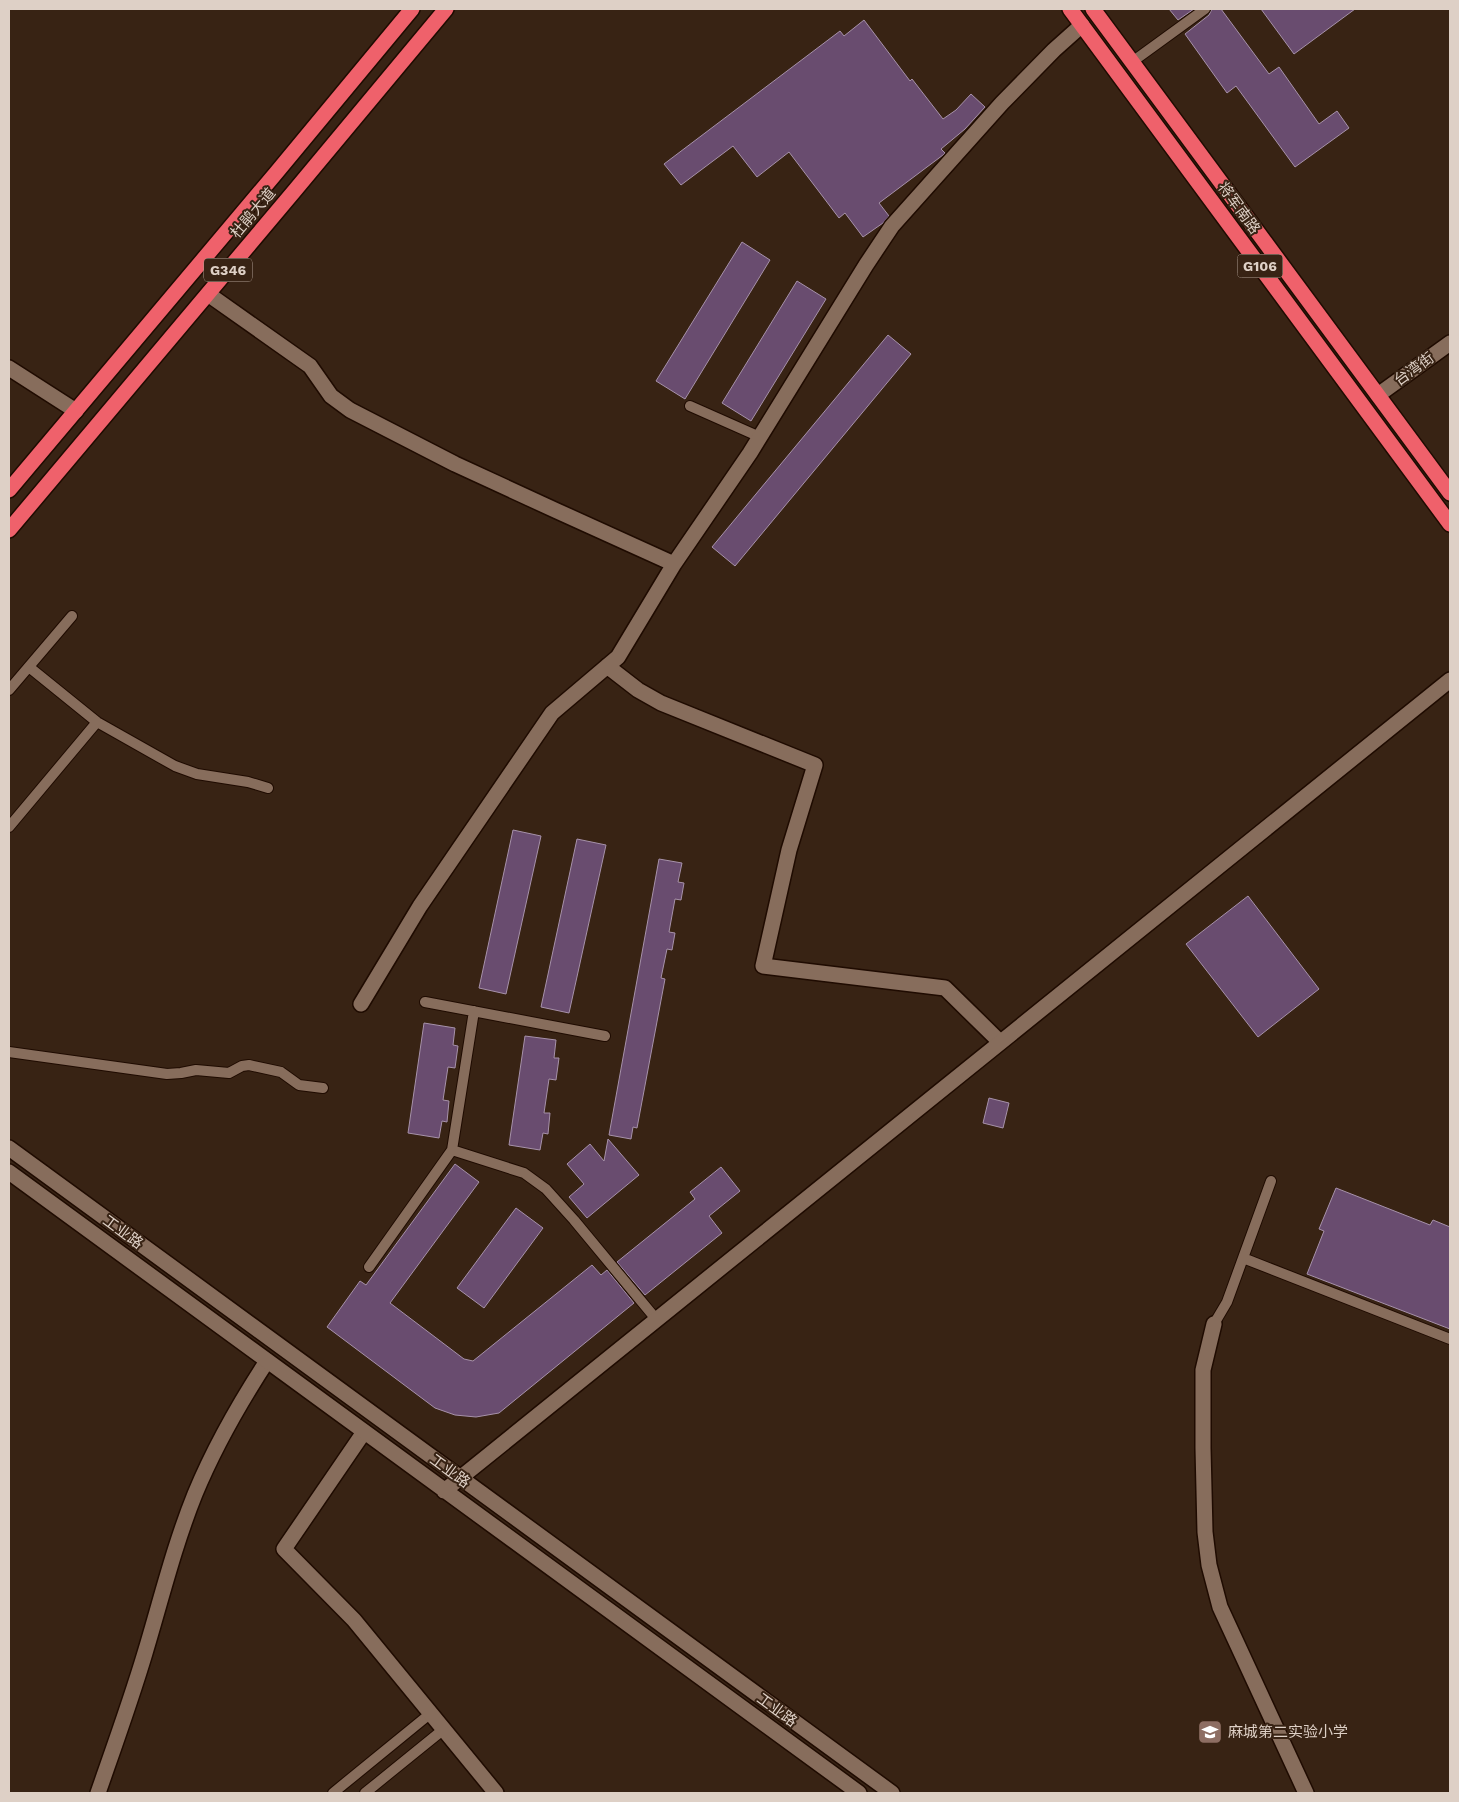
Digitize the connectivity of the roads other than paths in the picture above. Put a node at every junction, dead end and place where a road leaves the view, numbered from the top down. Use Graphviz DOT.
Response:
graph roads {
  1 [pos="412,9"];
  2 [pos="446,9"];
  3 [pos="1070,9"];
  4 [pos="1093,9"];
  5 [pos="1205,9"];
  6 [pos="1082,25"];
  7 [pos="1132,62"];
  8 [pos="208,294"];
  9 [pos="1450,343"];
  10 [pos="9,368"];
  11 [pos="1378,395"];
  12 [pos="690,406"];
  13 [pos="76,411"];
  14 [pos="760,437"];
  15 [pos="9,490"];
  16 [pos="1450,493"];
  17 [pos="1450,524"];
  18 [pos="9,530"];
  19 [pos="674,564"];
  20 [pos="72,616"];
  21 [pos="607,666"];
  22 [pos="28,667"];
  23 [pos="1450,680"];
  24 [pos="9,690"];
  25 [pos="98,722"];
  26 [pos="268,788"];
  27 [pos="9,827"];
  28 [pos="425,1002"];
  29 [pos="361,1004"];
  30 [pos="474,1011"];
  31 [pos="605,1036"];
  32 [pos="1000,1042"];
  33 [pos="9,1052"];
  34 [pos="323,1088"];
  35 [pos="9,1148"];
  36 [pos="452,1150"];
  37 [pos="9,1172"];
  38 [pos="1271,1181"];
  39 [pos="1243,1258"];
  40 [pos="369,1267"];
  41 [pos="656,1319"];
  42 [pos="1214,1324"];
  43 [pos="1450,1338"];
  44 [pos="267,1361"];
  45 [pos="364,1432"];
  46 [pos="459,1478"];
  47 [pos="444,1490"];
  48 [pos="431,1713"];
  49 [pos="444,1729"];
  50 [pos="98,1793"];
  51 [pos="332,1793"];
  52 [pos="365,1793"];
  53 [pos="496,1793"];
  54 [pos="859,1793"];
  55 [pos="892,1793"];
  56 [pos="1306,1793"];
  1 -- 13 [label="highway, 杜鹃大道 / G346"];
  2 -- 8 [label="highway, 杜鹃大道 / G346"];
  3 -- 6 [label="highway, 将军南路 / G106"];
  4 -- 7 [label="highway, 将军南路 / G106"];
  5 -- 7 [label="lane"];
  6 -- 14 [label="street"];
  6 -- 17 [label="highway, 将军南路 / G106"];
  7 -- 11 [label="highway, 将军南路 / G106"];
  8 -- 18 [label="highway, 杜鹃大道 / G346"];
  8 -- 19 [label="street"];
  9 -- 11 [label="street, 台湾街"];
  10 -- 13 [label="street"];
  11 -- 16 [label="highway, 将军南路 / G106"];
  12 -- 14 [label="lane"];
  13 -- 15 [label="highway, 杜鹃大道 / G346"];
  14 -- 19 [label="street"];
  19 -- 21 [label="street"];
  20 -- 22 [label="lane"];
  21 -- 29 [label="street"];
  21 -- 32 [label="street"];
  22 -- 24 [label="lane"];
  22 -- 25 [label="lane"];
  23 -- 32 [label="street"];
  25 -- 26 [label="lane"];
  25 -- 27 [label="lane"];
  28 -- 30 [label="lane"];
  30 -- 31 [label="lane"];
  30 -- 36 [label="lane"];
  32 -- 41 [label="street"];
  33 -- 34 [label="lane"];
  35 -- 46 [label="street, 工业路"];
  36 -- 40 [label="lane"];
  36 -- 41 [label="lane"];
  37 -- 44 [label="street, 工业路"];
  38 -- 39 [label="lane"];
  39 -- 42 [label="lane"];
  39 -- 43 [label="lane"];
  41 -- 46 [label="street"];
  42 -- 56 [label="street"];
  44 -- 45 [label="street, 工业路"];
  44 -- 50 [label="street"];
  45 -- 47 [label="street, 工业路"];
  45 -- 48 [label="street"];
  46 -- 47 [label="street"];
  46 -- 55 [label="street, 工业路"];
  47 -- 54 [label="street, 工业路"];
  48 -- 49 [label="street"];
  48 -- 51 [label="lane"];
  49 -- 52 [label="lane"];
  49 -- 53 [label="street"];
}
